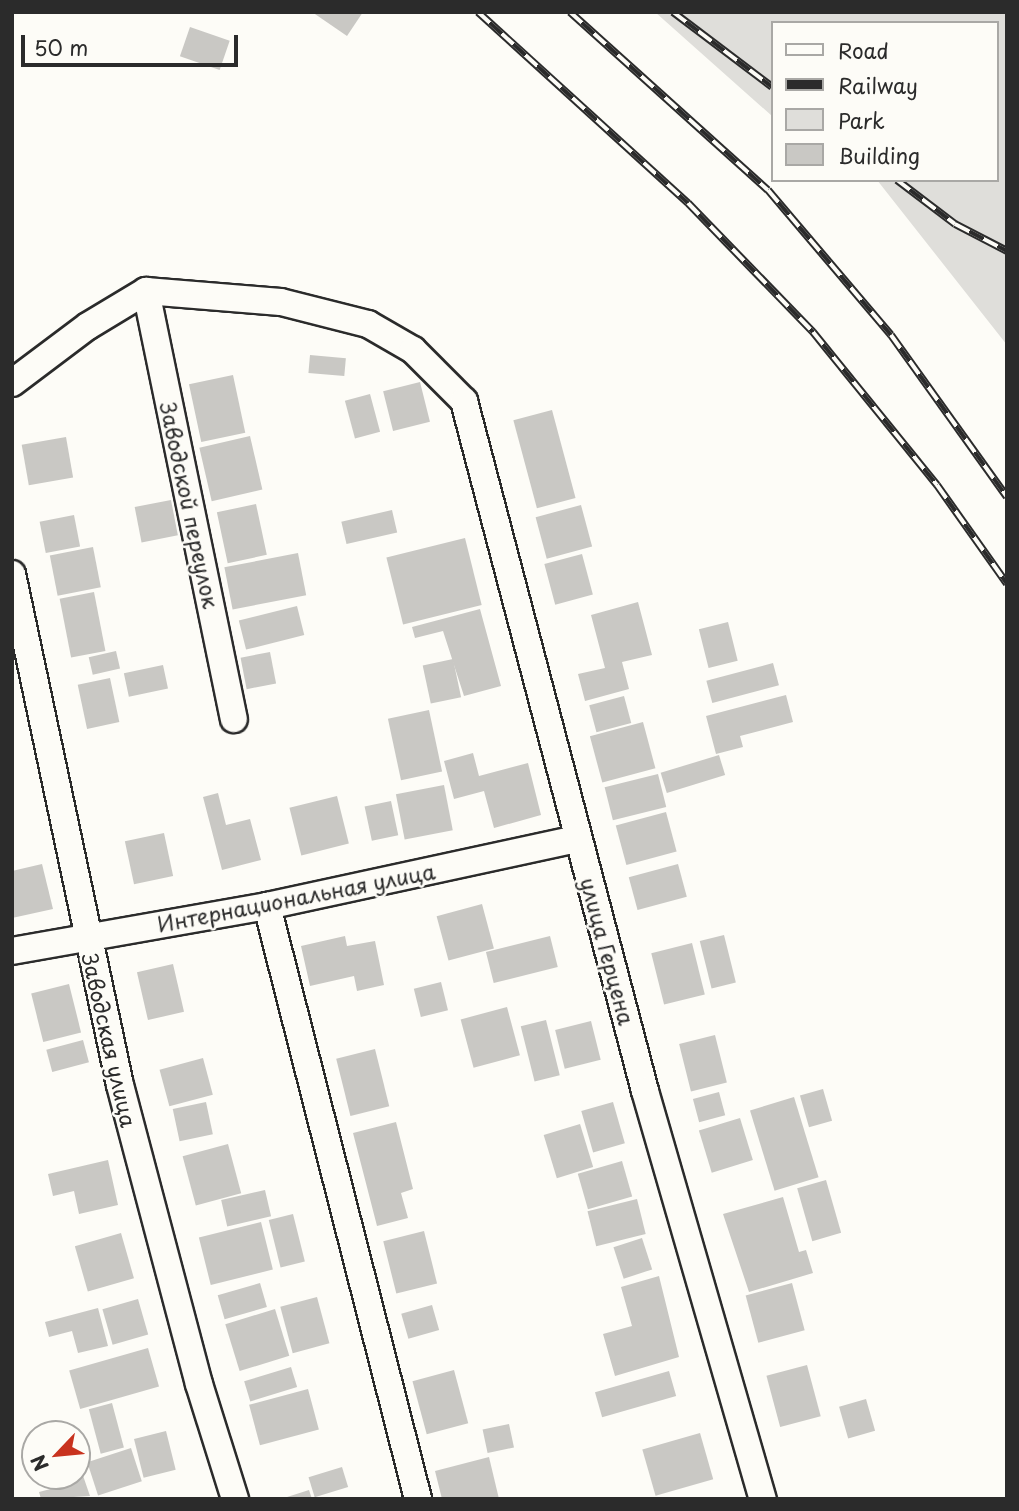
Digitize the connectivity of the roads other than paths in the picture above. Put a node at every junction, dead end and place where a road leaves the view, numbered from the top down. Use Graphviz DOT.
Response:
graph roads {
  1 [pos="146,290"];
  2 [pos="12,383"];
  3 [pos="12,574"];
  4 [pos="234,719"];
  5 [pos="578,839"];
  6 [pos="267,906"];
  7 [pos="86,936"];
  8 [pos="12,951"];
  9 [pos="235,1499"];
  10 [pos="418,1499"];
  11 [pos="763,1499"];
  1 -- 2 [label="street"];
  1 -- 4 [label="street, Заводской переулок"];
  1 -- 5 [label="street, улица Герцена"];
  3 -- 7 [label="street, Заводская улица"];
  5 -- 6 [label="street, Интернациональная улица"];
  5 -- 11 [label="street, улица Герцена"];
  6 -- 7 [label="street, Интернациональная улица"];
  6 -- 10 [label="street"];
  7 -- 8 [label="street, Интернациональная улица"];
  7 -- 9 [label="street, Заводская улица"];
}
